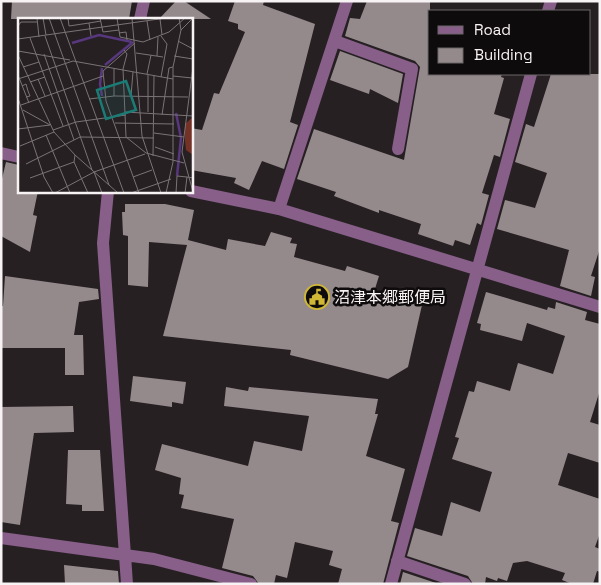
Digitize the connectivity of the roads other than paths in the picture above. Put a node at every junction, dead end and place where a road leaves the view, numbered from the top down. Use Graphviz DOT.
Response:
graph roads {
  1 [pos="144,1"];
  2 [pos="347,1"];
  3 [pos="140,18"];
  4 [pos="334,41"];
  5 [pos="532,75"];
  6 [pos="398,149"];
  7 [pos="1,153"];
  8 [pos="18,157"];
  9 [pos="192,191"];
  10 [pos="108,192"];
  11 [pos="279,209"];
  12 [pos="479,270"];
  13 [pos="599,303"];
  14 [pos="1,538"];
  15 [pos="126,556"];
  16 [pos="397,561"];
  17 [pos="127,584"];
  18 [pos="251,584"];
  19 [pos="391,584"];
  20 [pos="466,584"];
  1 -- 3 [label="street"];
  2 -- 4 [label="street"];
  4 -- 6 [label="street"];
  4 -- 11 [label="street"];
  5 -- 12 [label="street"];
  7 -- 8 [label="street"];
  9 -- 11 [label="street"];
  10 -- 15 [label="street"];
  11 -- 12 [label="street"];
  12 -- 13 [label="street"];
  12 -- 16 [label="street"];
  14 -- 15 [label="street"];
  15 -- 17 [label="street"];
  15 -- 18 [label="street"];
  16 -- 19 [label="street"];
  16 -- 20 [label="street"];
}
